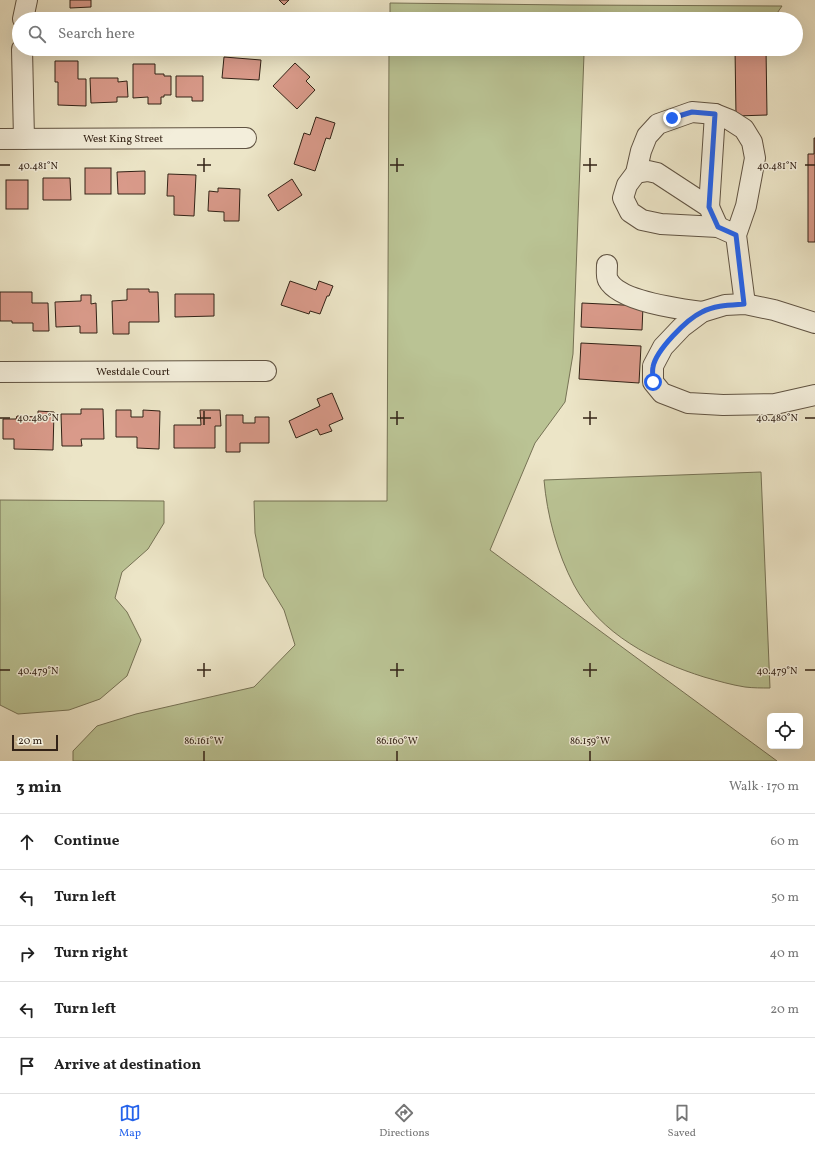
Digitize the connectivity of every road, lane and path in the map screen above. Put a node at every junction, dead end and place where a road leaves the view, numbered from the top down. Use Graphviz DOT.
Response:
graph roads {
  1 [pos="27,0"];
  2 [pos="24,12"];
  3 [pos="22,56"];
  4 [pos="715,114"];
  5 [pos="246,138"];
  6 [pos="0,139"];
  7 [pos="24,139"];
  8 [pos="636,173"];
  9 [pos="709,207"];
  10 [pos="718,227"];
  11 [pos="736,235"];
  12 [pos="607,265"];
  13 [pos="744,304"];
  14 [pos="702,312"];
  15 [pos="815,322"];
  16 [pos="266,371"];
  17 [pos="0,372"];
  18 [pos="815,395"];
  1 -- 2 [label="street"];
  3 -- 7 [label="street"];
  4 -- 8 [label="street"];
  4 -- 9 [label="street"];
  4 -- 11 [label="street"];
  5 -- 7 [label="street, West King Street"];
  6 -- 7 [label="street, West King Street"];
  8 -- 9 [label="street"];
  8 -- 10 [label="street"];
  9 -- 10 [label="street"];
  10 -- 11 [label="street"];
  11 -- 13 [label="street"];
  12 -- 14 [label="street"];
  13 -- 14 [label="street"];
  13 -- 15 [label="street"];
  14 -- 18 [label="street"];
  16 -- 17 [label="street, Westdale Court"];
}
